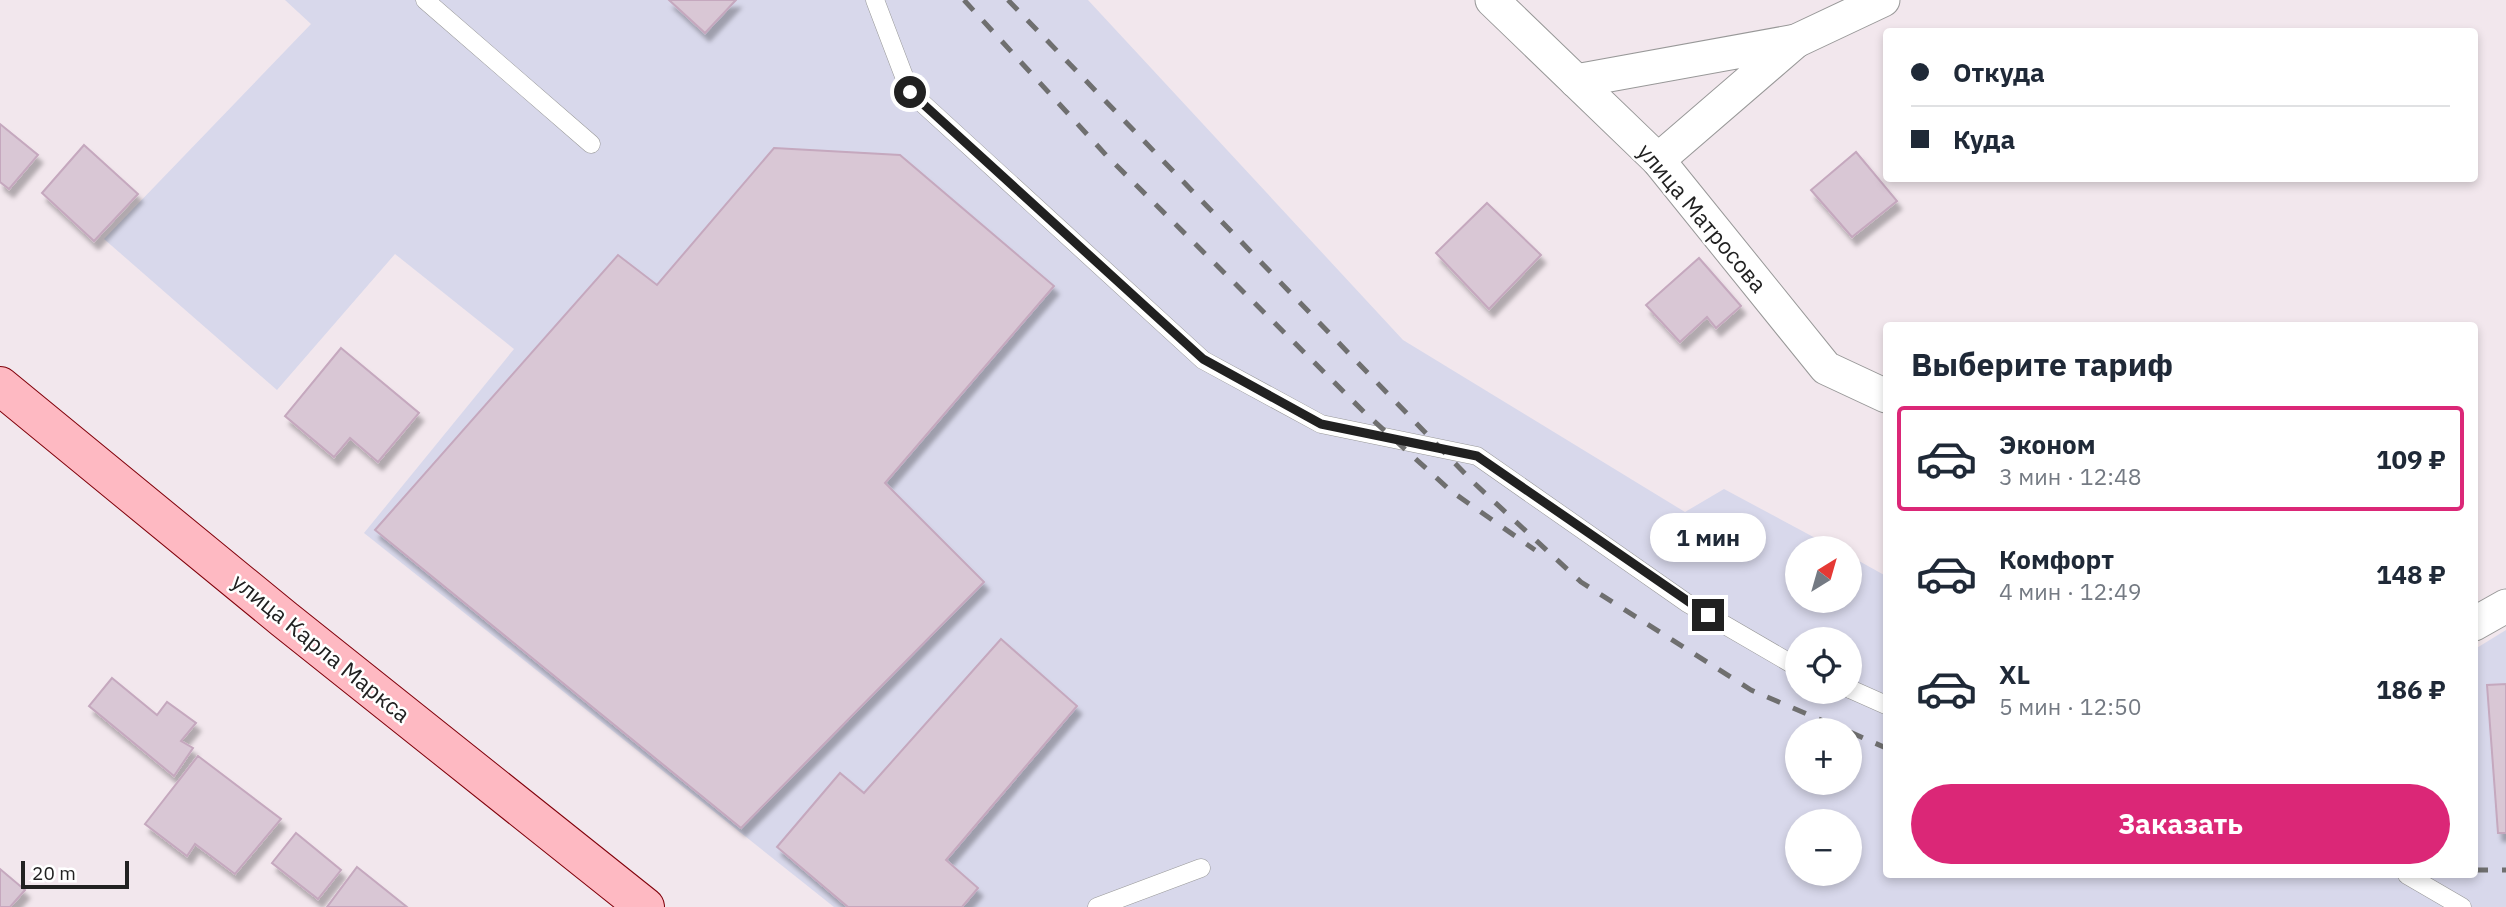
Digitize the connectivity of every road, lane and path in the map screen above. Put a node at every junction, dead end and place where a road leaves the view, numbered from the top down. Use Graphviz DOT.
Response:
graph roads {
  1 [pos="425,0"];
  2 [pos="875,0"];
  3 [pos="1492,0"];
  4 [pos="1883,0"];
  5 [pos="1796,41"];
  6 [pos="1576,82"];
  7 [pos="591,144"];
  8 [pos="1658,160"];
  9 [pos="0,386"];
  10 [pos="1883,395"];
  11 [pos="2506,606"];
  12 [pos="2478,622"];
  13 [pos="1785,660"];
  14 [pos="1862,695"];
  15 [pos="1883,704"];
  16 [pos="1201,868"];
  17 [pos="2412,878"];
  18 [pos="645,907"];
  19 [pos="1097,907"];
  20 [pos="2462,907"];
  1 -- 7 [label="lane"];
  2 -- 13 [label="lane"];
  3 -- 6 [label="street, улица Матросова"];
  4 -- 5 [label="street"];
  5 -- 6 [label="street"];
  5 -- 8 [label="street"];
  6 -- 8 [label="street, улица Матросова"];
  8 -- 10 [label="street, улица Матросова"];
  9 -- 18 [label="main road, улица Карла Маркса"];
  11 -- 12 [label="street"];
  14 -- 15 [label="lane"];
  16 -- 19 [label="lane"];
  17 -- 20 [label="lane"];
}
